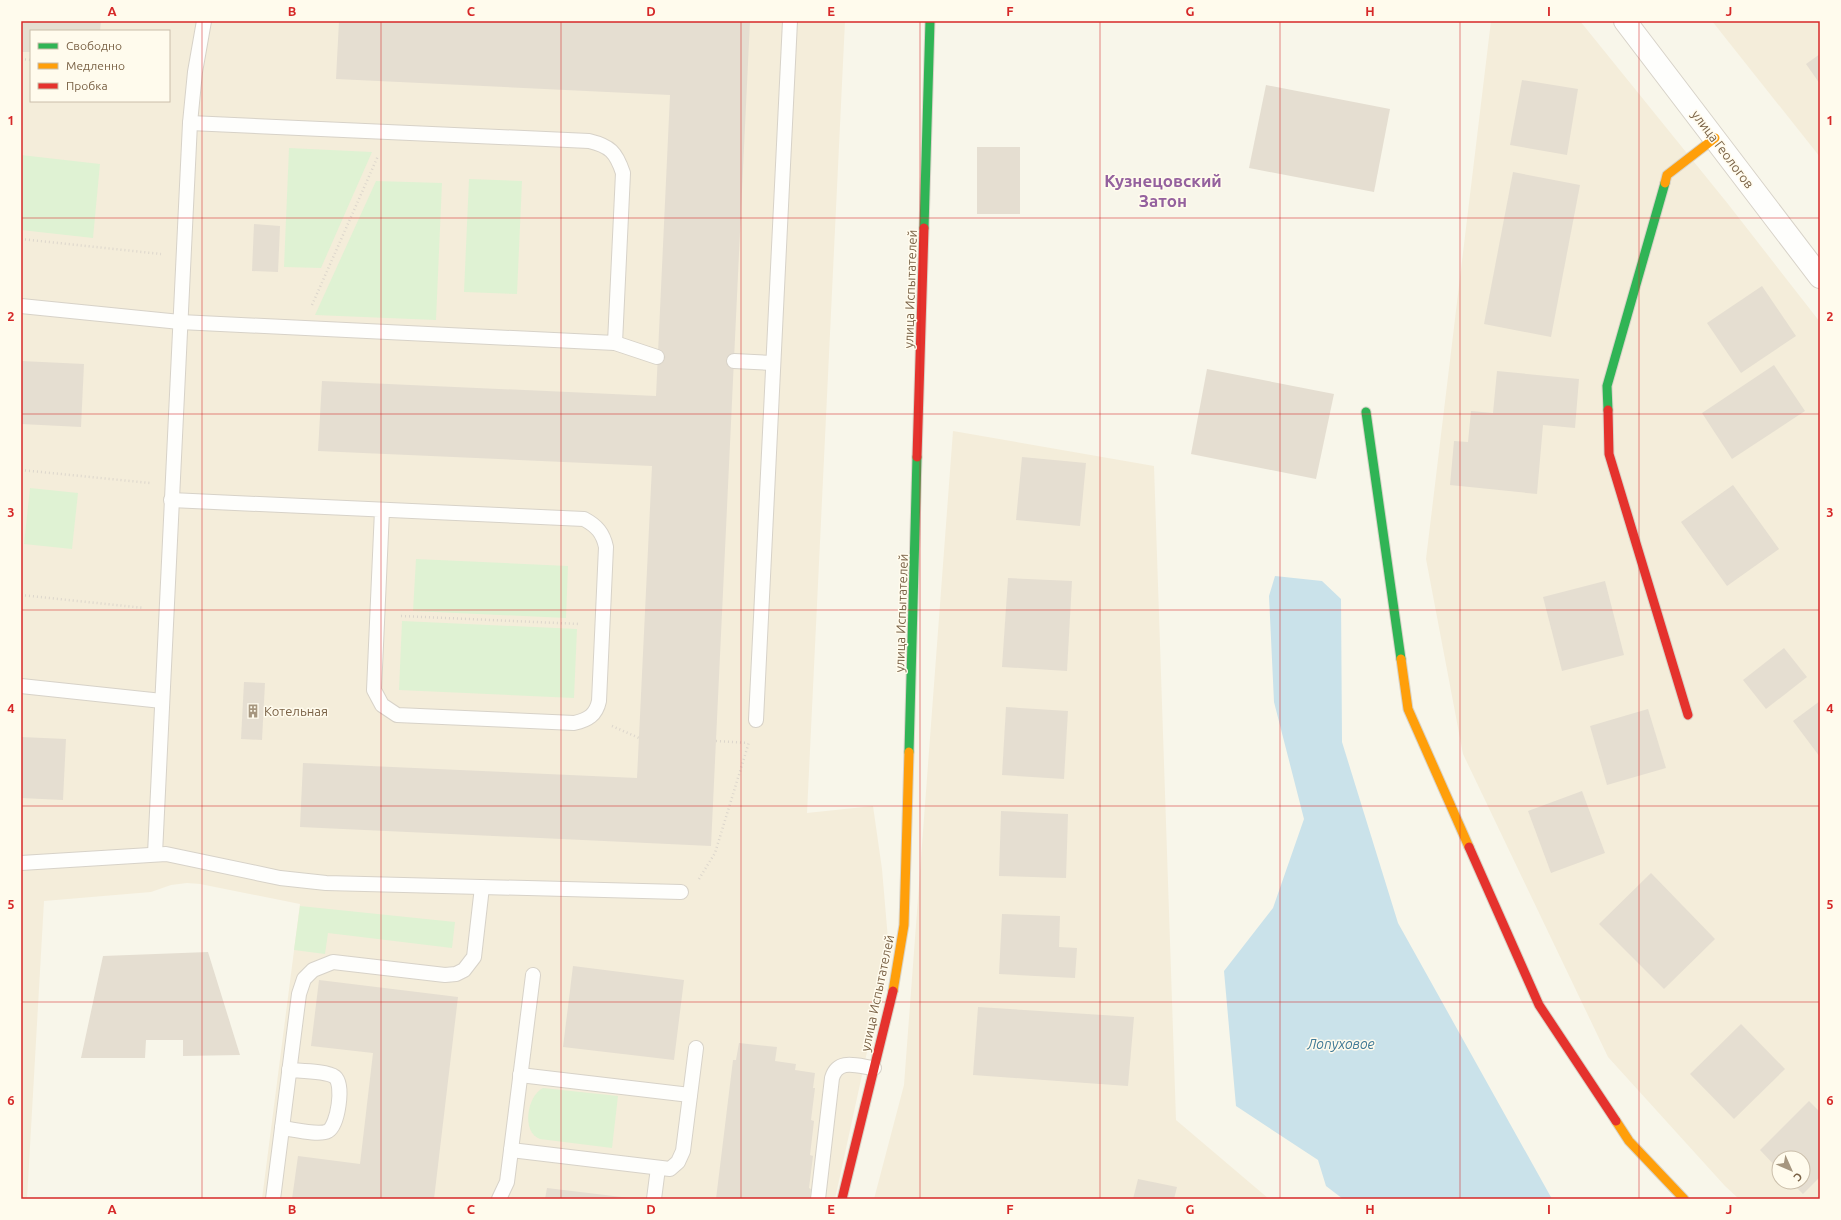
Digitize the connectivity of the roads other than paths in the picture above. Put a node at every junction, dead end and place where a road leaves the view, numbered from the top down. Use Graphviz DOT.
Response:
graph roads {
  1 [pos="204,21"];
  2 [pos="790,21"];
  3 [pos="930,21"];
  4 [pos="1625,21"];
  5 [pos="190,122"];
  6 [pos="1715,138"];
  7 [pos="1820,276"];
  8 [pos="21,306"];
  9 [pos="180,322"];
  10 [pos="615,343"];
  11 [pos="657,357"];
  12 [pos="734,361"];
  13 [pos="773,363"];
  14 [pos="1366,412"];
  15 [pos="171,500"];
  16 [pos="382,510"];
  17 [pos="21,686"];
  18 [pos="162,701"];
  19 [pos="1688,715"];
  20 [pos="756,720"];
  21 [pos="154,854"];
  22 [pos="21,863"];
  23 [pos="482,887"];
  24 [pos="681,892"];
  25 [pos="533,975"];
  26 [pos="696,1048"];
  27 [pos="874,1068"];
  28 [pos="289,1070"];
  29 [pos="520,1075"];
  30 [pos="690,1095"];
  31 [pos="282,1128"];
  32 [pos="511,1150"];
  33 [pos="658,1168"];
  34 [pos="273,1199"];
  35 [pos="499,1199"];
  36 [pos="654,1199"];
  37 [pos="818,1199"];
  38 [pos="842,1199"];
  39 [pos="1684,1199"];
  1 -- 5 [label="lane"];
  2 -- 13 [label="lane"];
  3 -- 27 [label="street, улица Испытателей"];
  4 -- 6 [label="street, улица Геологов"];
  5 -- 9 [label="lane"];
  5 -- 10 [label="lane"];
  6 -- 7 [label="street, улица Геологов"];
  6 -- 19 [label="street"];
  8 -- 9 [label="lane"];
  9 -- 10 [label="lane"];
  9 -- 15 [label="lane"];
  10 -- 11 [label="lane"];
  12 -- 13 [label="lane"];
  13 -- 20 [label="lane"];
  14 -- 39 [label="street"];
  15 -- 16 [label="lane"];
  15 -- 18 [label="lane"];
  16 -- 16 [label="lane"];
  17 -- 18 [label="lane"];
  18 -- 21 [label="lane"];
  21 -- 22 [label="lane"];
  21 -- 23 [label="lane"];
  23 -- 24 [label="lane"];
  23 -- 28 [label="lane"];
  25 -- 29 [label="lane"];
  26 -- 30 [label="lane"];
  27 -- 37 [label="lane"];
  27 -- 38 [label="street, улица Испытателей"];
  28 -- 31 [label="lane"];
  28 -- 31 [label="lane"];
  29 -- 30 [label="lane"];
  29 -- 32 [label="lane"];
  30 -- 33 [label="lane"];
  31 -- 34 [label="lane"];
  32 -- 33 [label="lane"];
  32 -- 35 [label="lane"];
  33 -- 36 [label="lane"];
}
